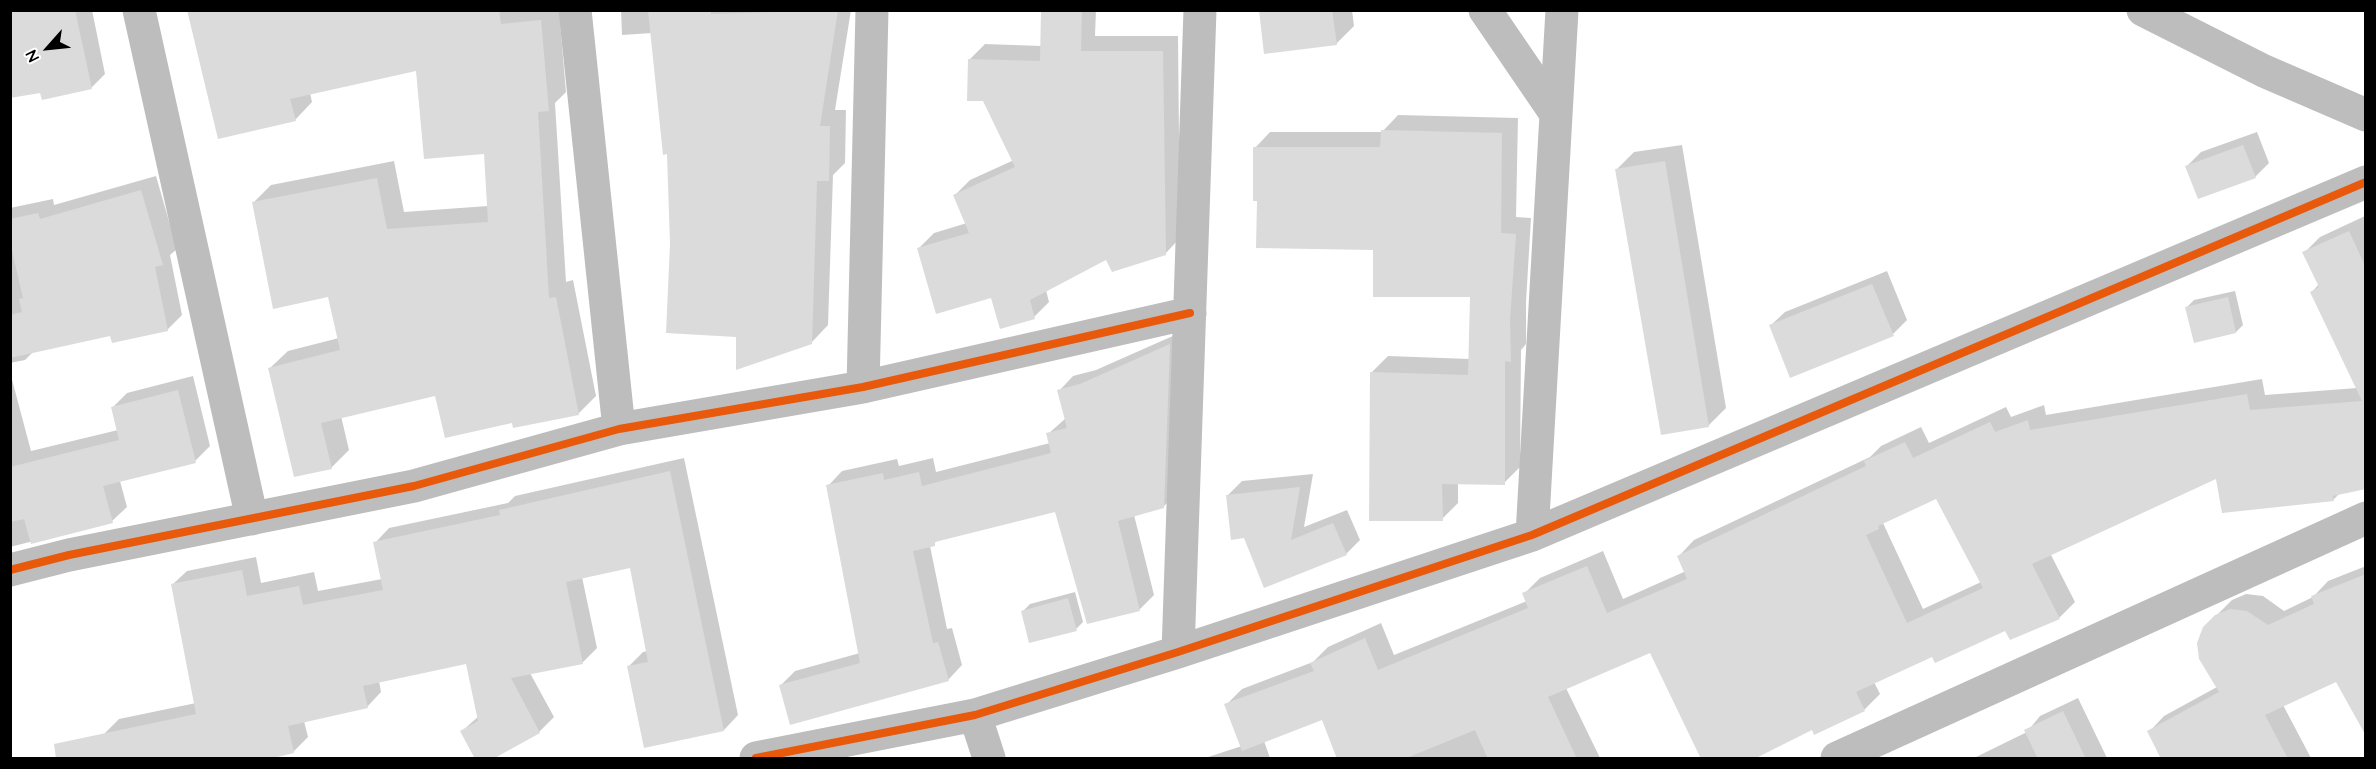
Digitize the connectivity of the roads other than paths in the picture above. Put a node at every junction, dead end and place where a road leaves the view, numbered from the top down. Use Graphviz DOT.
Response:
graph roads {
  1 [pos="139,10"];
  2 [pos="575,10"];
  3 [pos="872,10"];
  4 [pos="1200,10"];
  5 [pos="1485,10"];
  6 [pos="1562,10"];
  7 [pos="2143,10"];
  8 [pos="1556,114"];
  9 [pos="2366,115"];
  10 [pos="2366,182"];
  11 [pos="1190,313"];
  12 [pos="862,387"];
  13 [pos="619,429"];
  14 [pos="252,519"];
  15 [pos="2361,523"];
  16 [pos="1532,535"];
  17 [pos="10,570"];
  18 [pos="1178,652"];
  19 [pos="975,715"];
  20 [pos="756,759"];
  21 [pos="989,759"];
  22 [pos="1837,759"];
  1 -- 14 [label="street"];
  2 -- 13 [label="street"];
  3 -- 12 [label="street"];
  4 -- 11 [label="street"];
  5 -- 8 [label="street"];
  6 -- 8 [label="street"];
  7 -- 9 [label="street"];
  8 -- 16 [label="street"];
  10 -- 16 [label="street"];
  11 -- 12 [label="street"];
  11 -- 18 [label="street"];
  12 -- 13 [label="street"];
  13 -- 14 [label="street"];
  14 -- 17 [label="street"];
  15 -- 22 [label="street"];
  16 -- 18 [label="street"];
  18 -- 19 [label="street"];
  19 -- 20 [label="street"];
  19 -- 21 [label="street"];
}
